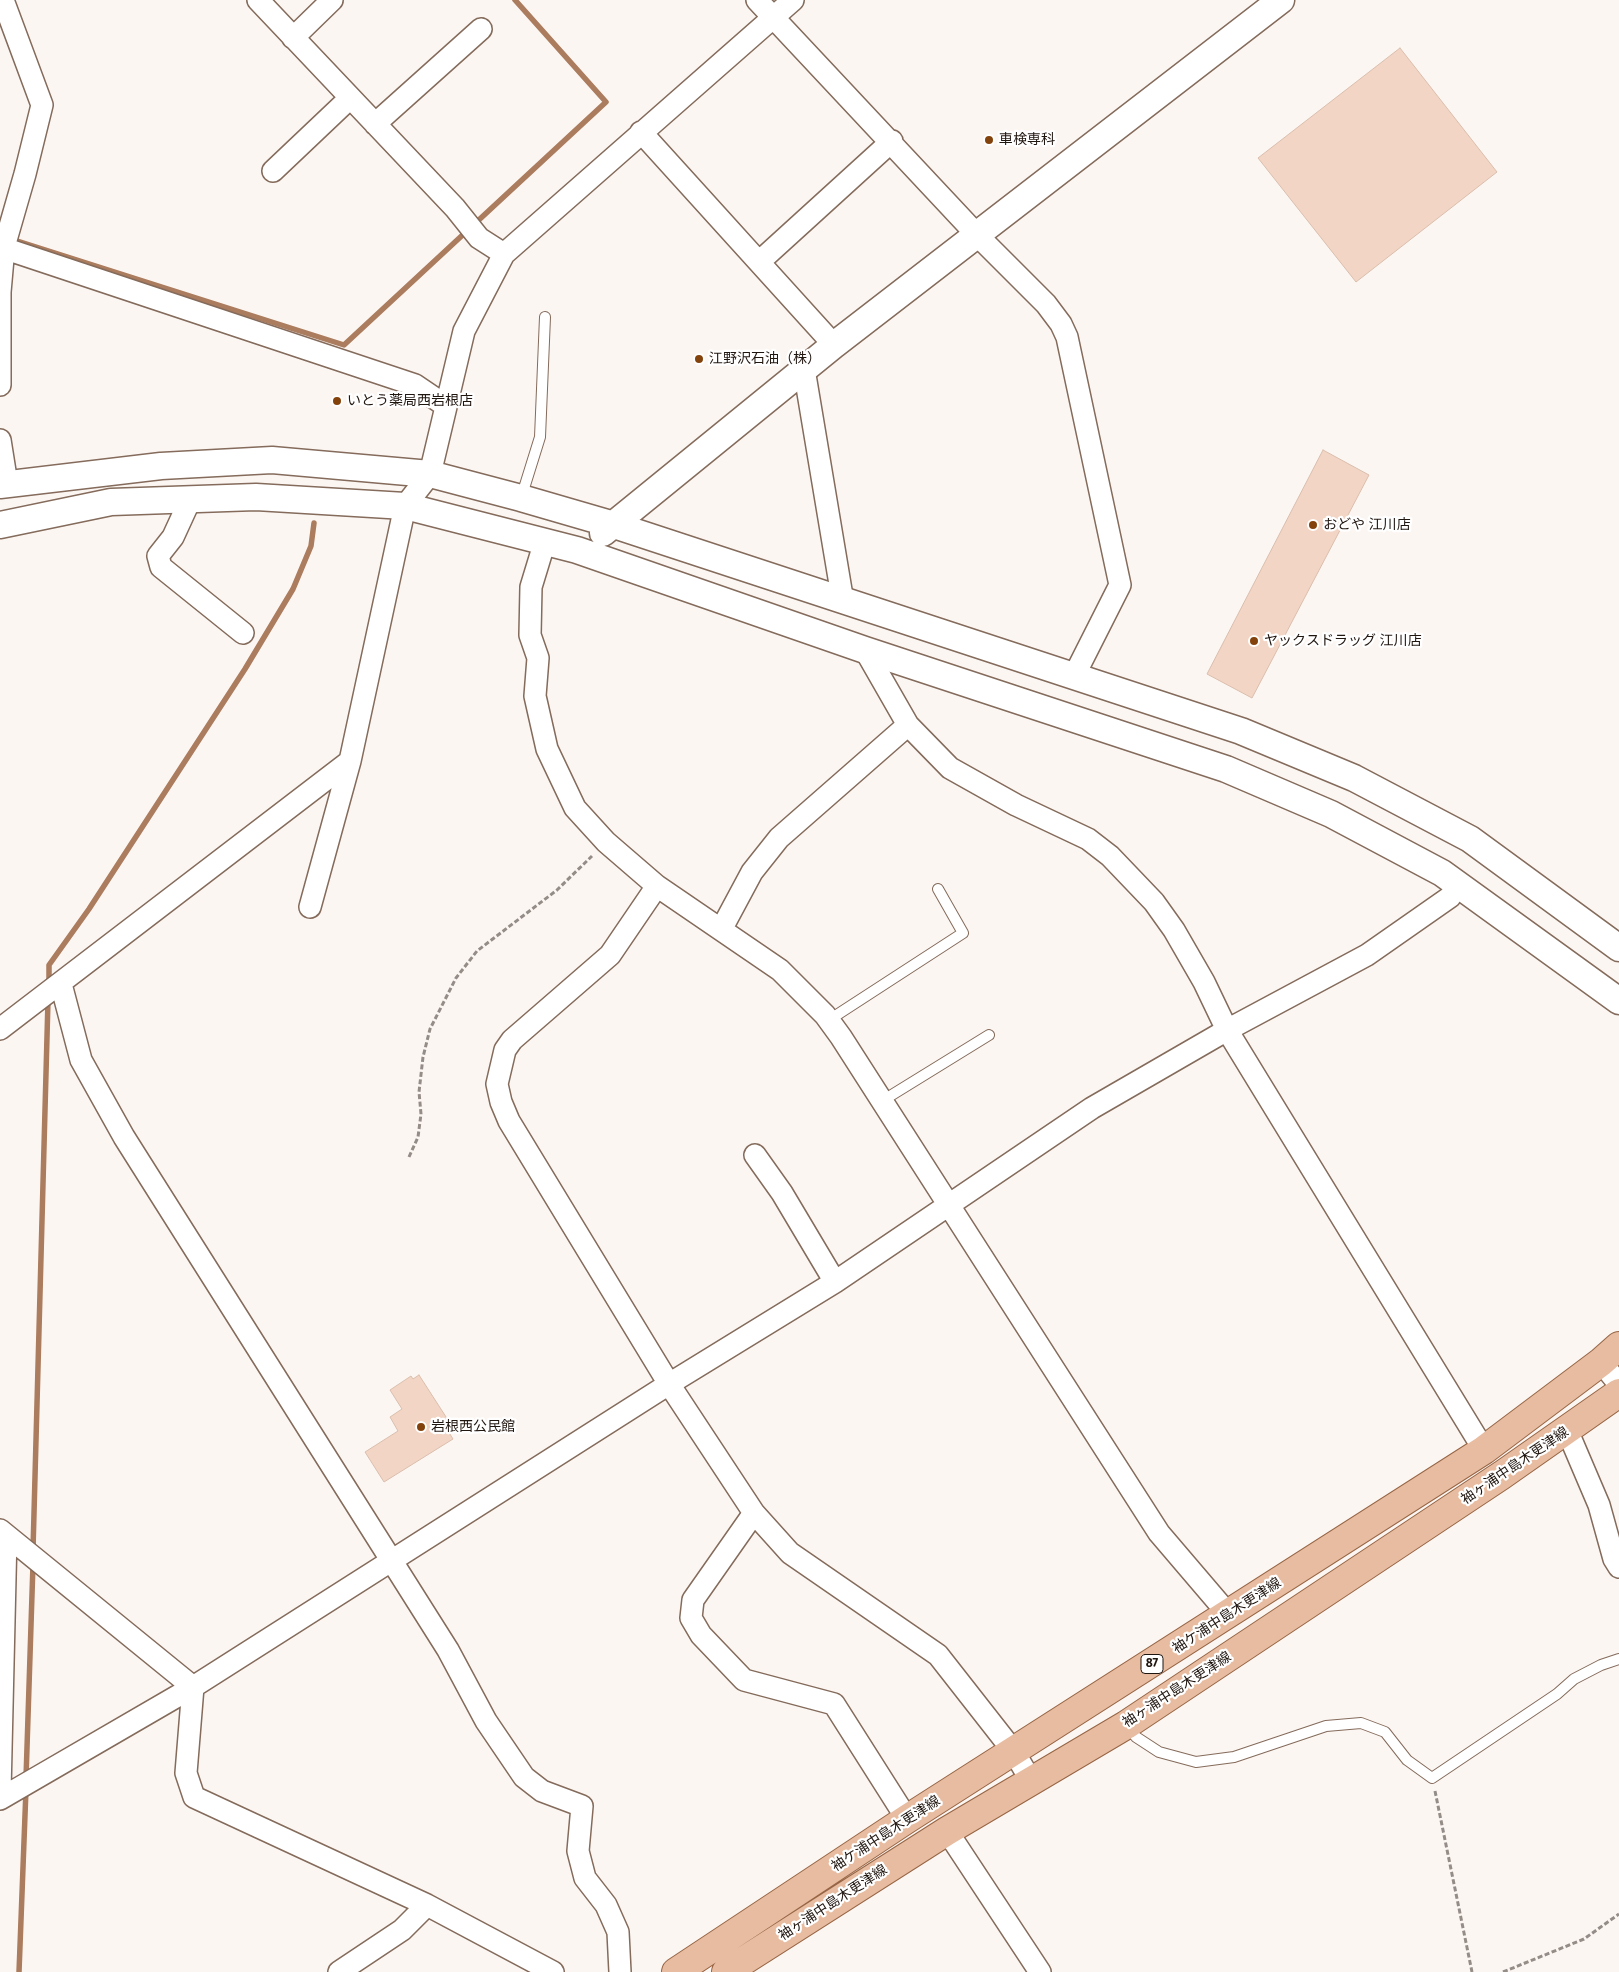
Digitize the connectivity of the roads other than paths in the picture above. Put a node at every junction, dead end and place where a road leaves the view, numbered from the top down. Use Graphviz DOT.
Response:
graph roads {
  1 [pos="3,0"];
  2 [pos="258,0"];
  3 [pos="332,0"];
  4 [pos="757,0"];
  5 [pos="793,0"];
  6 [pos="1281,0"];
  7 [pos="774,18"];
  8 [pos="481,29"];
  9 [pos="293,38"];
  10 [pos="350,98"];
  11 [pos="375,124"];
  12 [pos="640,132"];
  13 [pos="892,142"];
  14 [pos="273,171"];
  15 [pos="978,236"];
  16 [pos="2,247"];
  17 [pos="504,254"];
  18 [pos="759,262"];
  19 [pos="545,317"];
  20 [pos="834,344"];
  21 [pos="804,369"];
  22 [pos="0,385"];
  23 [pos="446,406"];
  24 [pos="0,440"];
  25 [pos="430,474"];
  26 [pos="3,484"];
  27 [pos="521,498"];
  28 [pos="190,500"];
  29 [pos="405,506"];
  30 [pos="0,525"];
  31 [pos="614,526"];
  32 [pos="545,541"];
  33 [pos="577,550"];
  34 [pos="843,602"];
  35 [pos="243,633"];
  36 [pos="865,650"];
  37 [pos="1074,676"];
  38 [pos="908,725"];
  39 [pos="350,761"];
  40 [pos="1458,884"];
  41 [pos="657,886"];
  42 [pos="938,889"];
  43 [pos="310,907"];
  44 [pos="722,928"];
  45 [pos="1619,948"];
  46 [pos="61,984"];
  47 [pos="1619,1001"];
  48 [pos="829,1020"];
  49 [pos="0,1029"];
  50 [pos="1227,1030"];
  51 [pos="989,1035"];
  52 [pos="882,1100"];
  53 [pos="754,1154"];
  54 [pos="949,1206"];
  55 [pos="835,1282"];
  56 [pos="1610,1354"];
  57 [pos="669,1384"];
  58 [pos="1619,1384"];
  59 [pos="1619,1393"];
  60 [pos="1567,1430"];
  61 [pos="1484,1450"];
  62 [pos="754,1513"];
  63 [pos="3,1533"];
  64 [pos="391,1560"];
  65 [pos="1619,1567"];
  66 [pos="1229,1615"];
  67 [pos="1619,1659"];
  68 [pos="193,1687"];
  69 [pos="1126,1725"];
  70 [pos="1014,1752"];
  71 [pos="1030,1779"];
  72 [pos="0,1792"];
  73 [pos="0,1799"];
  74 [pos="907,1820"];
  75 [pos="947,1831"];
  76 [pos="426,1905"];
  77 [pos="339,1972"];
  78 [pos="554,1972"];
  79 [pos="620,1972"];
  80 [pos="676,1972"];
  81 [pos="726,1972"];
  82 [pos="1040,1972"];
  1 -- 16 [label="street"];
  2 -- 9 [label="street"];
  3 -- 9 [label="street"];
  4 -- 7 [label="street"];
  5 -- 7 [label="street"];
  6 -- 15 [label="street"];
  7 -- 12 [label="street"];
  7 -- 13 [label="street"];
  8 -- 11 [label="street"];
  9 -- 10 [label="street"];
  10 -- 11 [label="street"];
  10 -- 14 [label="street"];
  11 -- 17 [label="street"];
  12 -- 17 [label="street"];
  12 -- 18 [label="street"];
  13 -- 15 [label="street"];
  13 -- 18 [label="street"];
  15 -- 20 [label="street"];
  15 -- 37 [label="street"];
  16 -- 22 [label="street"];
  16 -- 23 [label="street"];
  17 -- 23 [label="street"];
  18 -- 20 [label="street"];
  19 -- 27 [label="lane"];
  20 -- 21 [label="street"];
  21 -- 31 [label="street"];
  21 -- 34 [label="street"];
  23 -- 25 [label="street"];
  24 -- 26 [label="street"];
  25 -- 26 [label="street"];
  25 -- 27 [label="street"];
  25 -- 29 [label="street"];
  27 -- 31 [label="street"];
  28 -- 29 [label="street"];
  28 -- 30 [label="street"];
  28 -- 35 [label="street"];
  29 -- 32 [label="street"];
  29 -- 39 [label="street"];
  31 -- 33 [label="street"];
  31 -- 34 [label="street"];
  32 -- 33 [label="street"];
  32 -- 41 [label="street"];
  33 -- 36 [label="street"];
  34 -- 37 [label="street"];
  36 -- 38 [label="street"];
  36 -- 40 [label="street"];
  37 -- 45 [label="street"];
  38 -- 44 [label="street"];
  38 -- 50 [label="street"];
  39 -- 43 [label="street"];
  39 -- 46 [label="street"];
  40 -- 47 [label="street"];
  40 -- 50 [label="street"];
  41 -- 44 [label="street"];
  41 -- 57 [label="street"];
  42 -- 48 [label="lane"];
  44 -- 48 [label="street"];
  46 -- 49 [label="street"];
  46 -- 64 [label="street"];
  48 -- 52 [label="street"];
  50 -- 54 [label="street"];
  50 -- 61 [label="street"];
  51 -- 52 [label="lane"];
  52 -- 54 [label="street"];
  53 -- 55 [label="street"];
  54 -- 55 [label="street"];
  54 -- 66 [label="street"];
  55 -- 57 [label="street"];
  56 -- 58 [label="street"];
  56 -- 61 [label="main road, 袖ケ浦中島木更津線 / 87"];
  57 -- 62 [label="street"];
  57 -- 64 [label="street"];
  59 -- 60 [label="main road, 袖ヶ浦中島木更津線"];
  60 -- 65 [label="street"];
  60 -- 69 [label="main road, 袖ヶ浦中島木更津線"];
  61 -- 66 [label="main road, 袖ケ浦中島木更津線 / 87"];
  62 -- 70 [label="street"];
  62 -- 74 [label="street"];
  63 -- 68 [label="street"];
  63 -- 72 [label="street"];
  64 -- 68 [label="street"];
  64 -- 79 [label="street"];
  66 -- 70 [label="main road, 袖ケ浦中島木更津線 / 87"];
  67 -- 69 [label="lane"];
  68 -- 73 [label="street"];
  68 -- 76 [label="street"];
  69 -- 71 [label="main road, 袖ヶ浦中島木更津線"];
  70 -- 71 [label="street"];
  70 -- 74 [label="main road, 袖ケ浦中島木更津線 / 87"];
  71 -- 75 [label="main road, 袖ヶ浦中島木更津線"];
  74 -- 80 [label="main road, 袖ケ浦中島木更津線 / 87"];
  75 -- 81 [label="main road, 袖ヶ浦中島木更津線"];
  75 -- 82 [label="street"];
  76 -- 77 [label="street"];
  76 -- 78 [label="street"];
}
